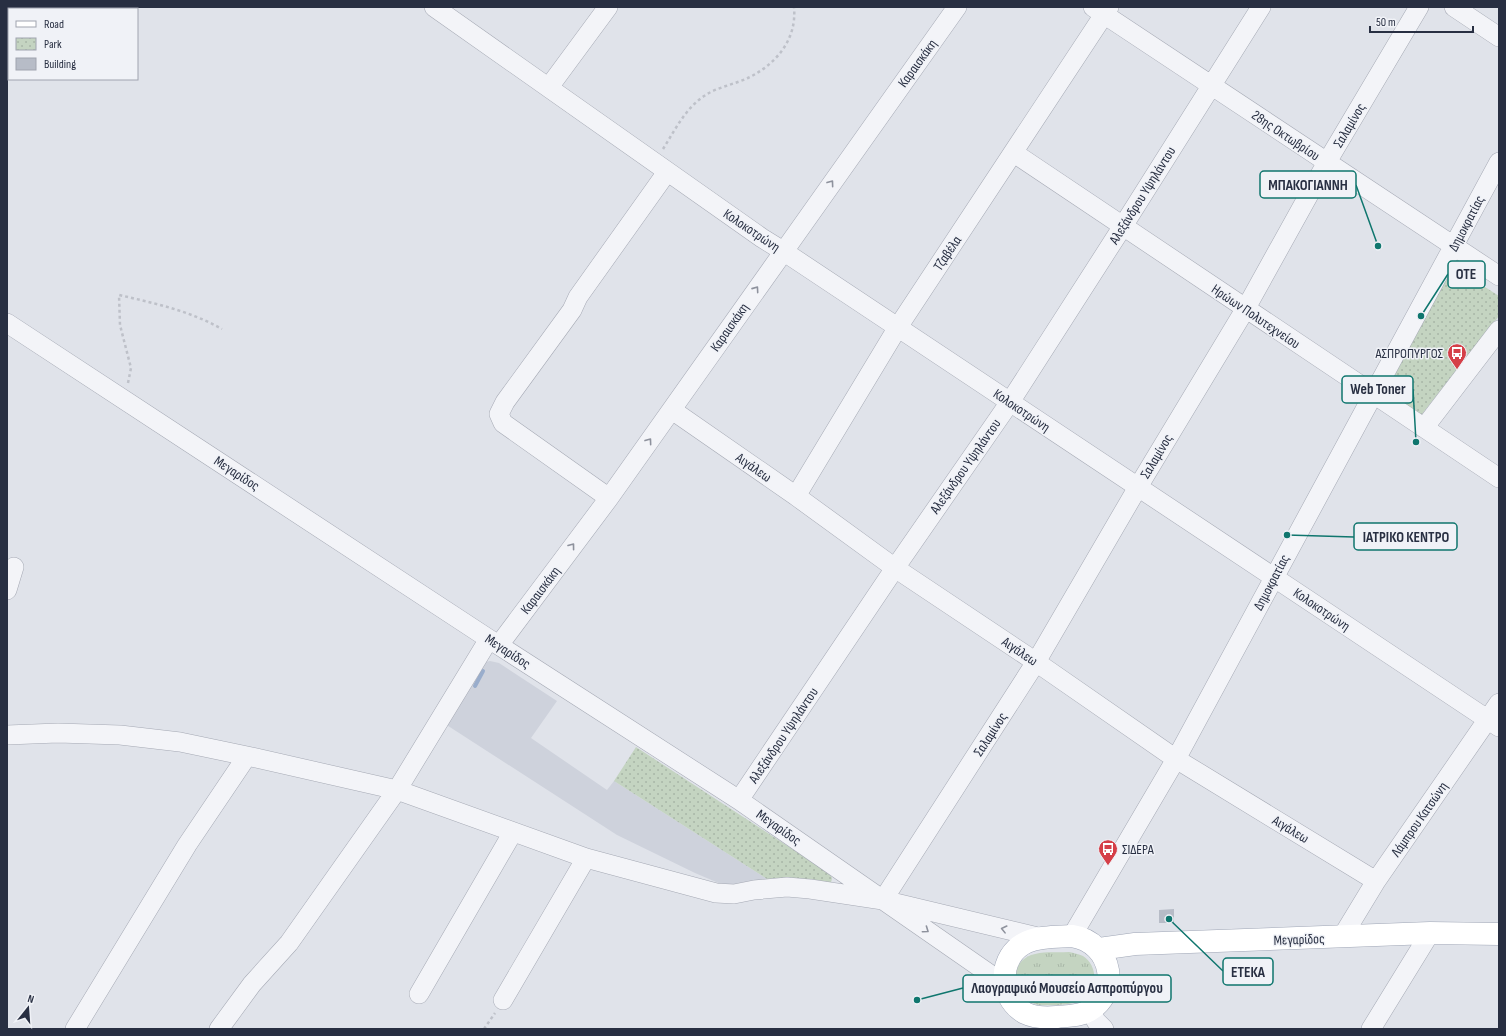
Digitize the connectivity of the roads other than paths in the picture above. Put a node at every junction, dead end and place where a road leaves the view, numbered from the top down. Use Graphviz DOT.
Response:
graph roads {
  1 [pos="434,7"];
  2 [pos="608,7"];
  3 [pos="957,7"];
  4 [pos="1261,7"];
  5 [pos="1419,7"];
  6 [pos="1454,7"];
  7 [pos="1102,9"];
  8 [pos="1499,37"];
  9 [pos="1211,86"];
  10 [pos="549,87"];
  11 [pos="1014,153"];
  12 [pos="1327,162"];
  13 [pos="1499,162"];
  14 [pos="661,167"];
  15 [pos="1123,226"];
  16 [pos="1454,246"];
  17 [pos="783,251"];
  18 [pos="1499,276"];
  19 [pos="1246,308"];
  20 [pos="7,323"];
  21 [pos="898,328"];
  22 [pos="1499,330"];
  23 [pos="1373,394"];
  24 [pos="1010,402"];
  25 [pos="672,410"];
  26 [pos="1424,428"];
  27 [pos="1499,478"];
  28 [pos="1138,487"];
  29 [pos="796,496"];
  30 [pos="609,498"];
  31 [pos="14,567"];
  32 [pos="895,568"];
  33 [pos="1274,577"];
  34 [pos="7,590"];
  35 [pos="494,642"];
  36 [pos="1036,662"];
  37 [pos="1499,703"];
  38 [pos="1494,723"];
  39 [pos="7,735"];
  40 [pos="247,756"];
  41 [pos="1176,759"];
  42 [pos="397,790"];
  43 [pos="739,800"];
  44 [pos="513,832"];
  45 [pos="586,858"];
  46 [pos="1376,881"];
  47 [pos="883,900"];
  48 [pos="1430,934"];
  49 [pos="1499,934"];
  50 [pos="1072,936"];
  51 [pos="1342,937"];
  52 [pos="1042,938"];
  53 [pos="1099,949"];
  54 [pos="1004,984"];
  55 [pos="419,994"];
  56 [pos="503,1000"];
  57 [pos="1090,1009"];
  58 [pos="1030,1023"];
  59 [pos="75,1029"];
  60 [pos="219,1029"];
  61 [pos="1104,1029"];
  62 [pos="1372,1029"];
  1 -- 10 [label="street, Κολοκοτρώνη"];
  2 -- 10 [label="street"];
  17 -- 3 [label="street, Καραισκάκη, one-way"];
  4 -- 9 [label="street, Αλεξάνδρου Υψηλάντου"];
  5 -- 12 [label="street, Σαλαμίνος"];
  6 -- 8 [label="street"];
  7 -- 9 [label="street, 28ης Οκτωβρίου"];
  7 -- 11 [label="street, Τζαβέλα"];
  9 -- 12 [label="street, 28ης Οκτωβρίου"];
  9 -- 15 [label="street, Αλεξάνδρου Υψηλάντου"];
  10 -- 14 [label="street, Κολοκοτρώνη"];
  11 -- 15 [label="street, Ηρώων Πολυτεχνείου"];
  11 -- 21 [label="street, Τζαβέλα"];
  12 -- 16 [label="street, 28ης Οκτωβρίου"];
  12 -- 19 [label="street, Σαλαμίνος"];
  13 -- 16 [label="street, Δημοκρατίας"];
  14 -- 17 [label="street, Κολοκοτρώνη"];
  14 -- 30 [label="street"];
  15 -- 19 [label="street, Ηρώων Πολυτεχνείου"];
  15 -- 24 [label="street, Αλεξάνδρου Υψηλάντου"];
  16 -- 18 [label="street, 28ης Οκτωβρίου"];
  16 -- 23 [label="street, Δημοκρατίας"];
  17 -- 21 [label="street, Κολοκοτρώνη"];
  25 -- 17 [label="street, Καραισκάκη, one-way"];
  19 -- 23 [label="street, Ηρώων Πολυτεχνείου"];
  19 -- 28 [label="street, Σαλαμίνος"];
  20 -- 35 [label="street, Μεγαρίδος"];
  21 -- 24 [label="street, Κολοκοτρώνη"];
  21 -- 29 [label="street, Τζαβέλα"];
  22 -- 26 [label="street"];
  23 -- 26 [label="street, Ηρώων Πολυτεχνείου"];
  23 -- 33 [label="street, Δημοκρατίας"];
  24 -- 28 [label="street, Κολοκοτρώνη"];
  24 -- 32 [label="street, Αλεξάνδρου Υψηλάντου"];
  25 -- 29 [label="street, Αιγάλεω"];
  30 -- 25 [label="street, Καραισκάκη, one-way"];
  26 -- 27 [label="street, Ηρώων Πολυτεχνείου"];
  28 -- 33 [label="street, Κολοκοτρώνη"];
  28 -- 36 [label="street, Σαλαμίνος"];
  29 -- 32 [label="street, Αιγάλεω"];
  35 -- 30 [label="street, Καραισκάκη, one-way"];
  31 -- 34 [label="street"];
  32 -- 36 [label="street, Αιγάλεω"];
  32 -- 43 [label="street, Αλεξάνδρου Υψηλάντου"];
  33 -- 38 [label="street, Κολοκοτρώνη"];
  33 -- 41 [label="street, Δημοκρατίας"];
  35 -- 42 [label="street, Καραισκάκη"];
  35 -- 43 [label="street, Μεγαρίδος"];
  36 -- 41 [label="street, Αιγάλεω"];
  36 -- 47 [label="street, Σαλαμίνος"];
  37 -- 38 [label="street, Λάμπρου Κατσώνη"];
  38 -- 46 [label="street, Λάμπρου Κατσώνη"];
  39 -- 40 [label="street"];
  40 -- 42 [label="street"];
  40 -- 59 [label="street"];
  41 -- 46 [label="street, Αιγάλεω"];
  41 -- 50 [label="street, Δημοκρατίας"];
  42 -- 44 [label="street"];
  42 -- 60 [label="street, Καραισκάκη"];
  43 -- 47 [label="street, Μεγαρίδος"];
  44 -- 45 [label="street"];
  44 -- 55 [label="street"];
  45 -- 47 [label="street"];
  45 -- 56 [label="street"];
  46 -- 51 [label="street, Λάμπρου Κατσώνη"];
  52 -- 47 [label="street, one-way"];
  47 -- 54 [label="street, Μεγαρίδος, one-way"];
  48 -- 49 [label="main road, Μεγαρίδος"];
  48 -- 51 [label="main road, Μεγαρίδος"];
  48 -- 62 [label="street"];
  50 -- 52 [label="main road"];
  50 -- 53 [label="main road"];
  51 -- 53 [label="main road, Μεγαρίδος"];
  52 -- 54 [label="main road"];
  53 -- 57 [label="main road"];
  54 -- 58 [label="main road"];
  57 -- 58 [label="main road"];
  57 -- 61 [label="street"];
}
